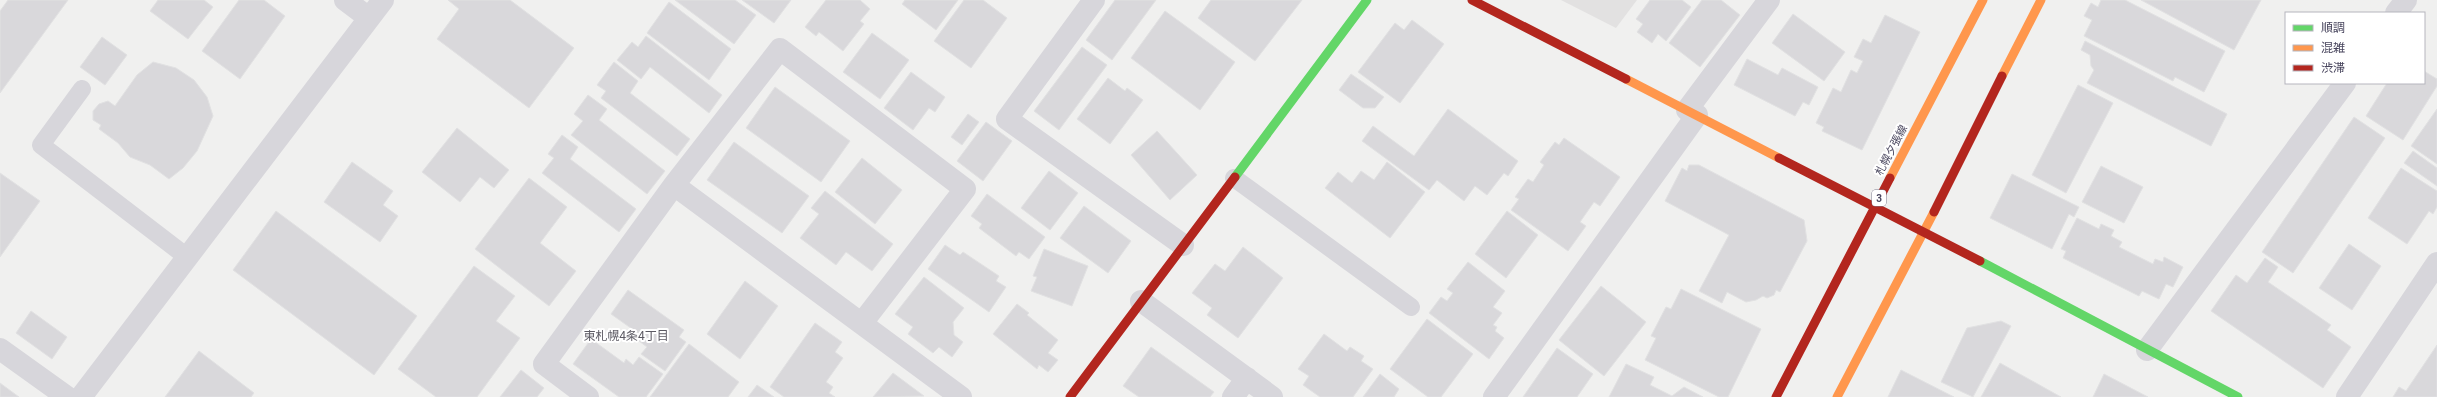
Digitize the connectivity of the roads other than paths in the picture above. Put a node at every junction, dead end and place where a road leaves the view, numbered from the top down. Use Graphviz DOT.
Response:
graph roads {
  1 [pos="345,0"];
  2 [pos="383,0"];
  3 [pos="1094,0"];
  4 [pos="1367,0"];
  5 [pos="1472,0"];
  6 [pos="1769,0"];
  7 [pos="1983,0"];
  8 [pos="2042,0"];
  9 [pos="2406,0"];
  10 [pos="2397,12"];
  11 [pos="369,18"];
  12 [pos="2344,84"];
  13 [pos="82,89"];
  14 [pos="1692,113"];
  15 [pos="1234,178"];
  16 [pos="674,185"];
  17 [pos="1874,208"];
  18 [pos="1924,233"];
  19 [pos="1183,245"];
  20 [pos="187,257"];
  21 [pos="2437,263"];
  22 [pos="1141,300"];
  23 [pos="1411,307"];
  24 [pos="862,323"];
  25 [pos="0,349"];
  26 [pos="2147,350"];
  27 [pos="1247,378"];
  28 [pos="67,397"];
  29 [pos="81,397"];
  30 [pos="588,397"];
  31 [pos="960,397"];
  32 [pos="1070,397"];
  33 [pos="1233,397"];
  34 [pos="1272,397"];
  35 [pos="1494,397"];
  36 [pos="1776,397"];
  37 [pos="1837,397"];
  38 [pos="2238,397"];
  39 [pos="2347,397"];
  1 -- 11 [label="street"];
  2 -- 11 [label="street"];
  3 -- 19 [label="street"];
  4 -- 15 [label="street"];
  5 -- 14 [label="street"];
  6 -- 14 [label="street"];
  7 -- 17 [label="street, 札幌夕張線 / 3"];
  8 -- 18 [label="street"];
  9 -- 10 [label="street"];
  11 -- 20 [label="street"];
  12 -- 26 [label="street"];
  13 -- 20 [label="lane"];
  14 -- 17 [label="street"];
  14 -- 35 [label="street"];
  15 -- 19 [label="street"];
  15 -- 23 [label="lane"];
  16 -- 24 [label="street"];
  16 -- 24 [label="street"];
  16 -- 30 [label="street"];
  17 -- 18 [label="street"];
  17 -- 36 [label="street, 札幌夕張線 / 3"];
  18 -- 26 [label="street"];
  18 -- 37 [label="street"];
  19 -- 22 [label="street"];
  20 -- 29 [label="street"];
  21 -- 39 [label="street"];
  22 -- 27 [label="street"];
  22 -- 32 [label="street"];
  24 -- 31 [label="street"];
  25 -- 28 [label="street"];
  26 -- 38 [label="street"];
  27 -- 33 [label="street"];
  27 -- 34 [label="street"];
}
